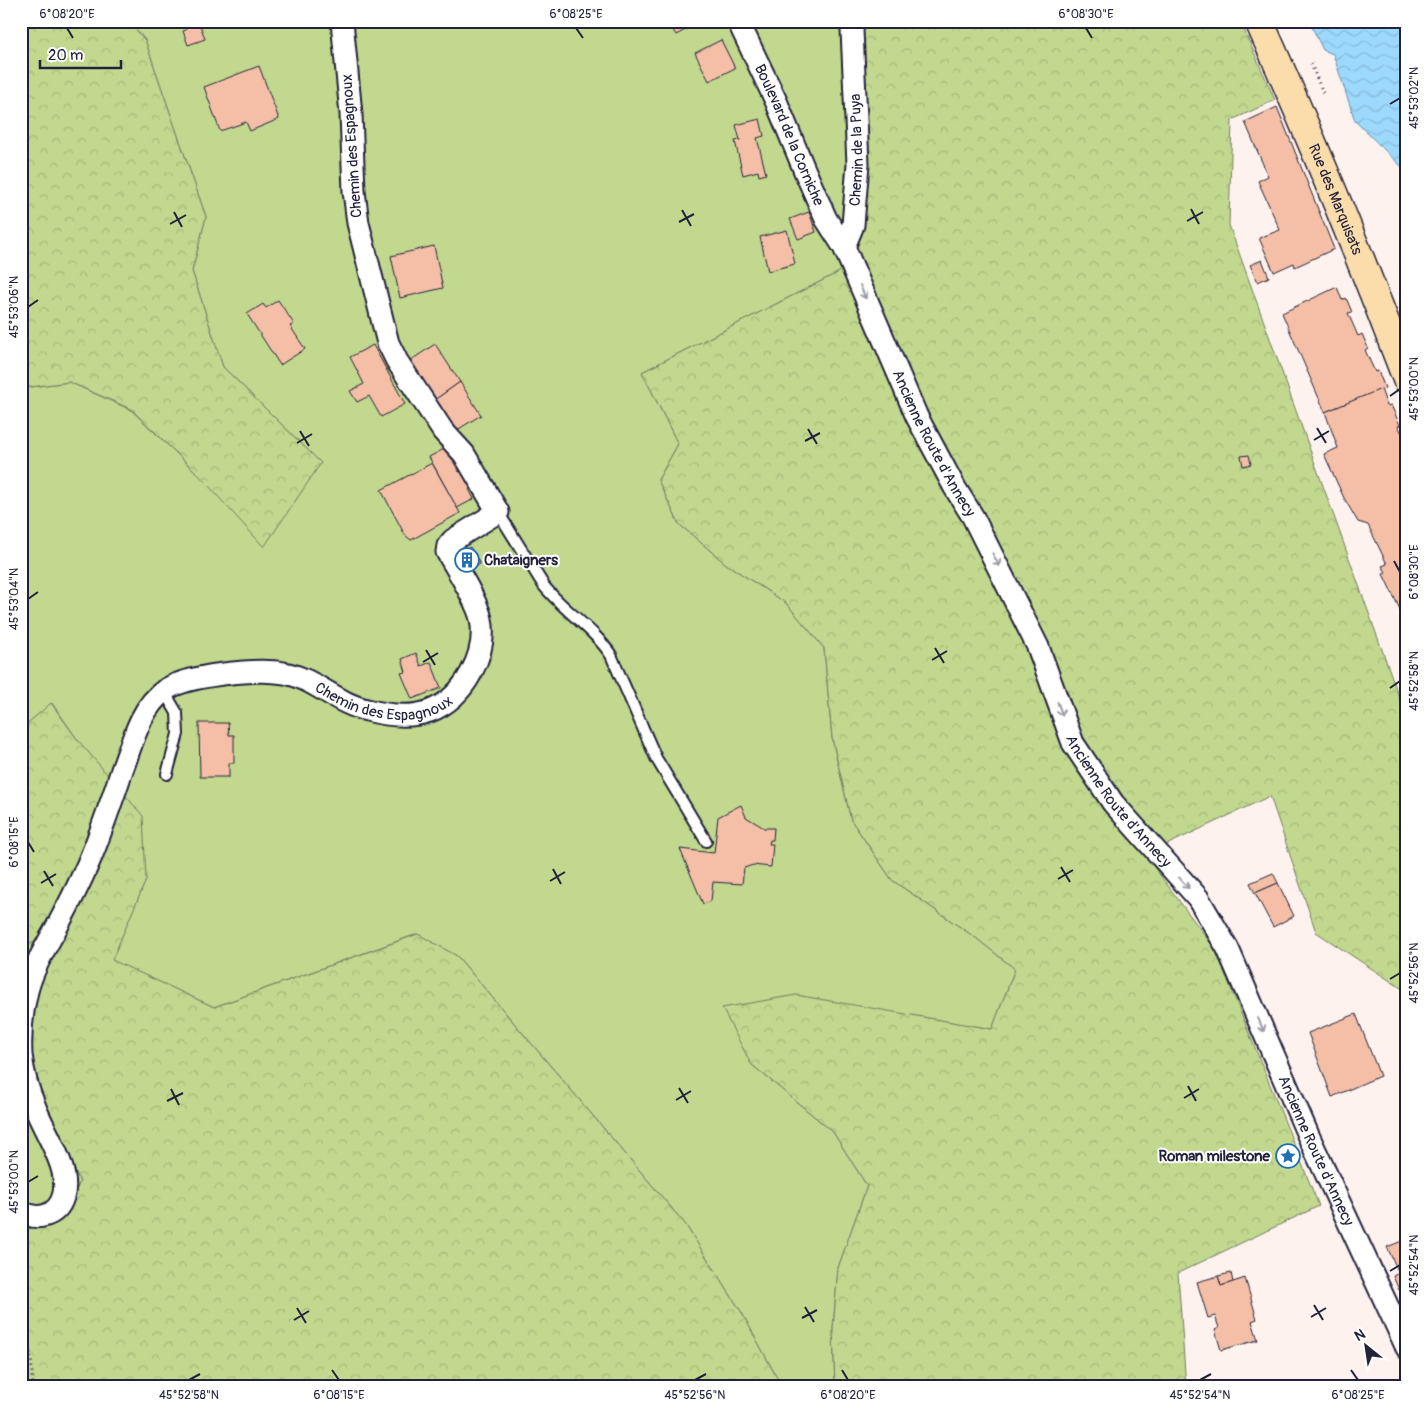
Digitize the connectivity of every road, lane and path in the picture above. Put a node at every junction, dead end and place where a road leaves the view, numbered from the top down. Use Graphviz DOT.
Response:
graph roads {
  1 [pos="342,21"];
  2 [pos="738,21"];
  3 [pos="854,21"];
  4 [pos="1259,21"];
  5 [pos="844,247"];
  6 [pos="1407,379"];
  7 [pos="498,512"];
  8 [pos="164,691"];
  9 [pos="167,774"];
  10 [pos="706,840"];
  11 [pos="21,1211"];
  12 [pos="21,1318"];
  13 [pos="1407,1348"];
  14 [pos="33,1387"];
  1 -- 7 [label="street, Chemin des Espagnoux"];
  2 -- 5 [label="street, Boulevard de la Corniche"];
  3 -- 5 [label="street, Chemin de la Puya"];
  4 -- 6 [label="main road, Rue des Marquisats"];
  5 -- 13 [label="street, Ancienne Route d'Annecy, one-way"];
  7 -- 8 [label="street, Chemin des Espagnoux"];
  7 -- 10 [label="lane"];
  8 -- 9 [label="lane"];
  8 -- 11 [label="street, Chemin des Espagnoux"];
  12 -- 14 [label="path"];
}
